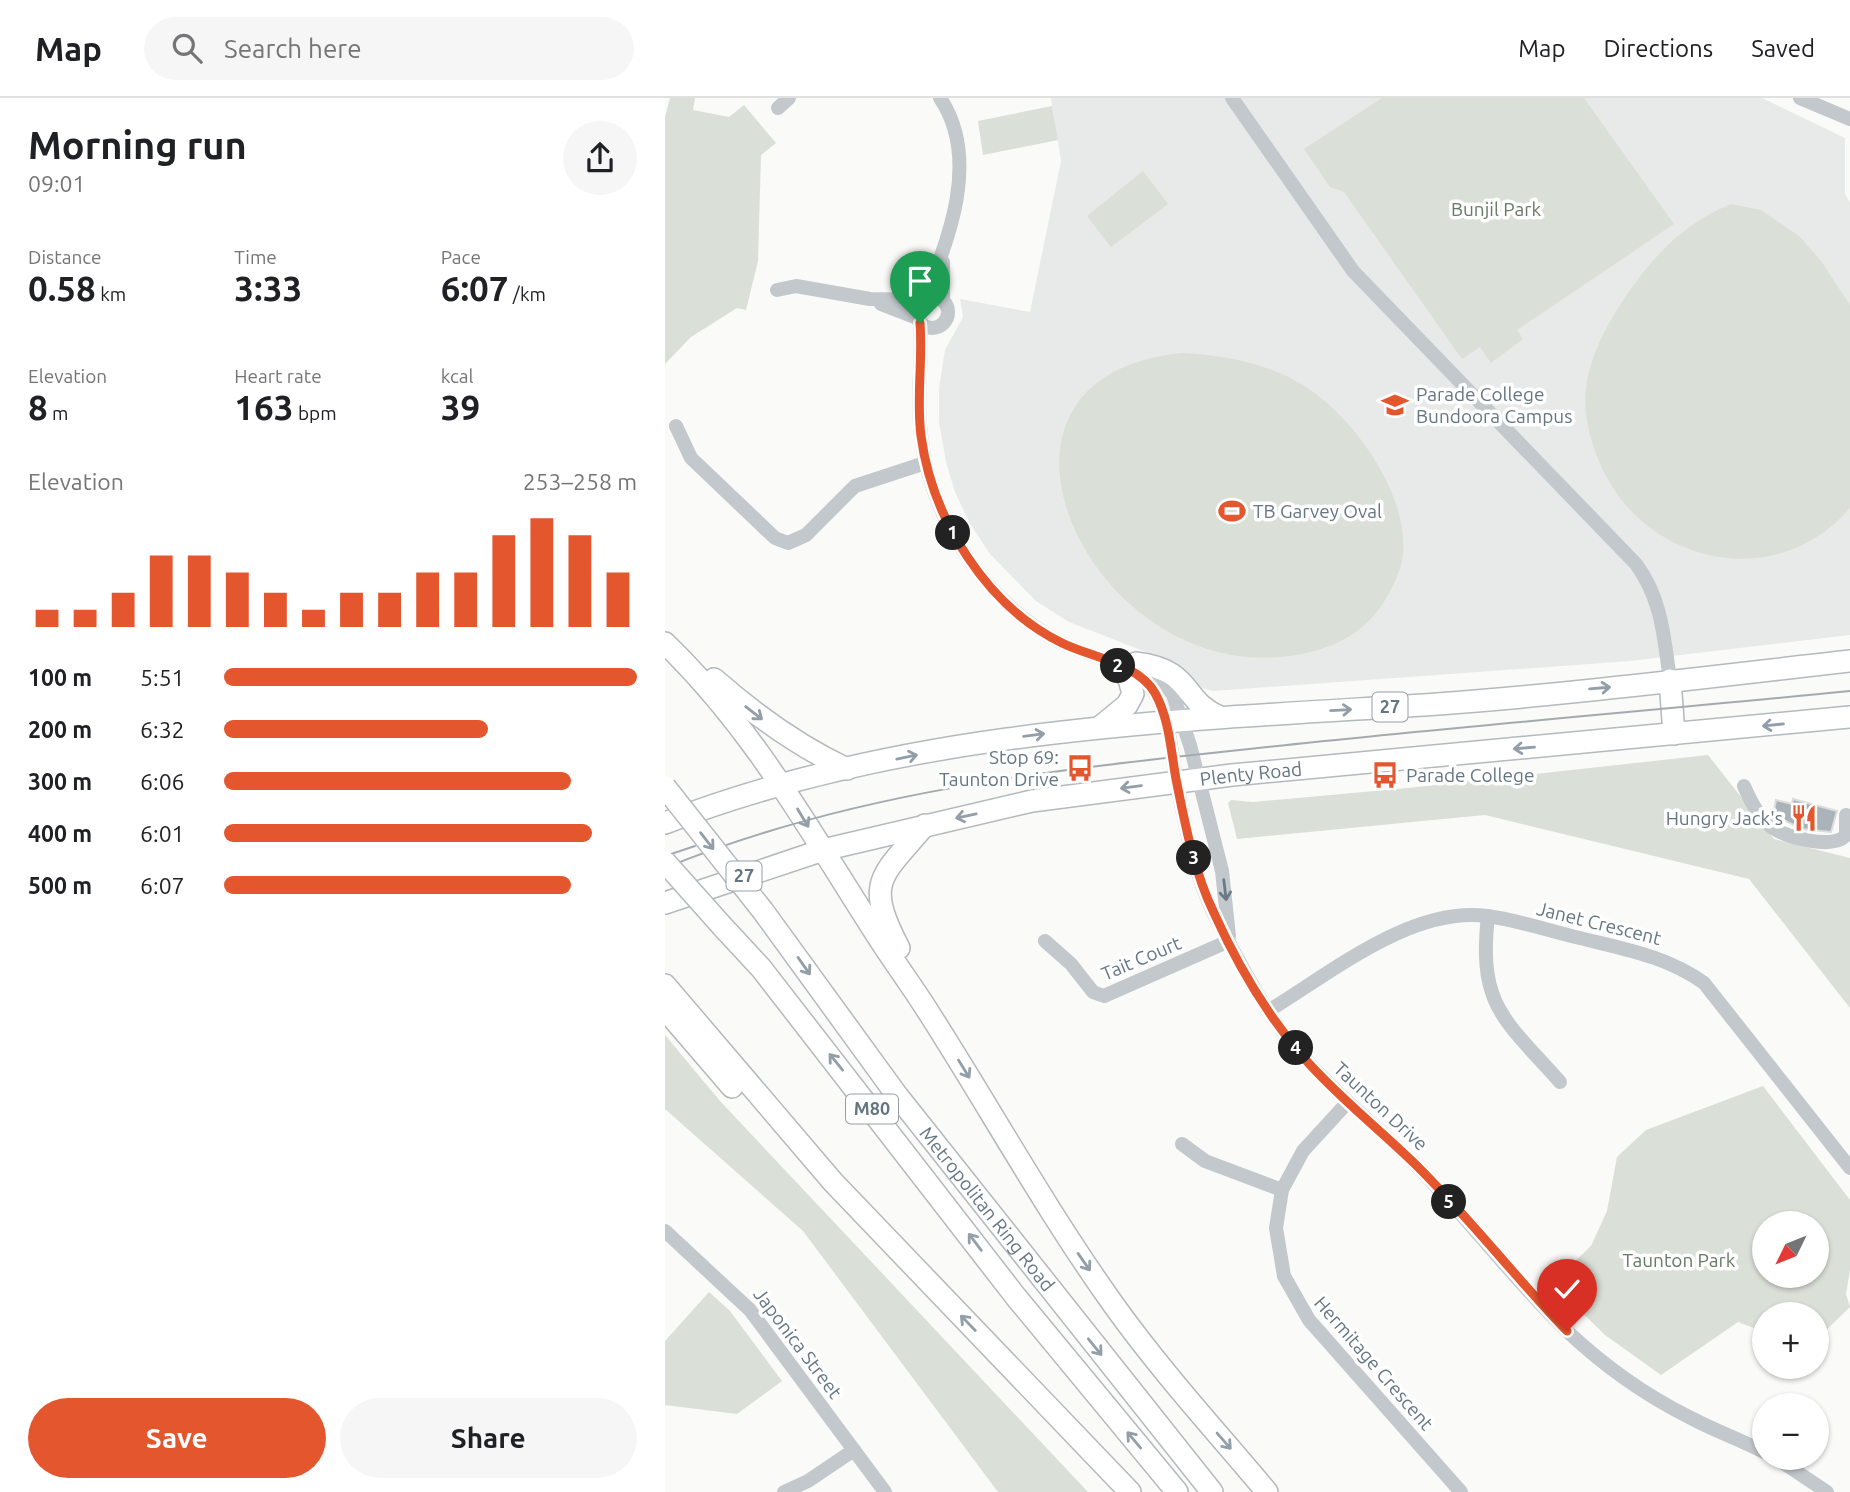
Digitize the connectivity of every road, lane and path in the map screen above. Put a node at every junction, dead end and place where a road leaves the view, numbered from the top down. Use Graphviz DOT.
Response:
graph roads {
  1 [pos="940,98"];
  2 [pos="1232,98"];
  3 [pos="1800,98"];
  4 [pos="1850,120"];
  5 [pos="943,254"];
  6 [pos="777,290"];
  7 [pos="870,299"];
  8 [pos="923,299"];
  9 [pos="943,301"];
  10 [pos="918,321"];
  11 [pos="939,326"];
  12 [pos="923,360"];
  13 [pos="676,426"];
  14 [pos="926,463"];
  15 [pos="665,636"];
  16 [pos="665,643"];
  17 [pos="1850,661"];
  18 [pos="1127,665"];
  19 [pos="1670,680"];
  20 [pos="1220,717"];
  21 [pos="1850,717"];
  22 [pos="1173,720"];
  23 [pos="1100,727"];
  24 [pos="1674,734"];
  25 [pos="847,769"];
  26 [pos="1187,780"];
  27 [pos="783,785"];
  28 [pos="1744,786"];
  29 [pos="665,787"];
  30 [pos="1846,815"];
  31 [pos="665,823"];
  32 [pos="925,825"];
  33 [pos="829,859"];
  34 [pos="665,862"];
  35 [pos="665,903"];
  36 [pos="1488,916"];
  37 [pos="1045,941"];
  38 [pos="1229,941"];
  39 [pos="665,985"];
  40 [pos="665,1009"];
  41 [pos="928,1010"];
  42 [pos="1268,1011"];
  43 [pos="1560,1082"];
  44 [pos="1347,1102"];
  45 [pos="1182,1144"];
  46 [pos="1850,1168"];
  47 [pos="833,1182"];
  48 [pos="1282,1190"];
  49 [pos="665,1231"];
  50 [pos="1752,1446"];
  51 [pos="854,1450"];
  52 [pos="1794,1470"];
  53 [pos="784,1492"];
  54 [pos="885,1492"];
  55 [pos="1130,1492"];
  56 [pos="1177,1492"];
  57 [pos="1212,1492"];
  58 [pos="1267,1492"];
  59 [pos="1461,1492"];
  60 [pos="1827,1492"];
  1 -- 5 [label="street"];
  2 -- 19 [label="street"];
  3 -- 4 [label="street"];
  5 -- 8 [label="street"];
  5 -- 9 [label="street"];
  6 -- 7 [label="street"];
  7 -- 8 [label="street"];
  7 -- 10 [label="street"];
  8 -- 9 [label="street"];
  8 -- 10 [label="street"];
  9 -- 11 [label="street"];
  10 -- 11 [label="street"];
  10 -- 12 [label="street"];
  11 -- 12 [label="street"];
  12 -- 14 [label="street"];
  13 -- 14 [label="street"];
  14 -- 18 [label="street"];
  15 -- 25 [label="highway, one-way"];
  16 -- 27 [label="highway"];
  17 -- 19 [label="highway, 27"];
  18 -- 20 [label="highway"];
  18 -- 22 [label="street"];
  18 -- 23 [label="highway"];
  20 -- 19 [label="highway, 27, one-way"];
  19 -- 24 [label="highway"];
  20 -- 22 [label="highway, 27"];
  21 -- 24 [label="highway, Plenty Road / 27, one-way"];
  22 -- 23 [label="highway, 27"];
  22 -- 26 [label="street"];
  22 -- 26 [label="street"];
  25 -- 23 [label="highway, 27, one-way"];
  24 -- 26 [label="highway, Plenty Road / 27, one-way"];
  25 -- 27 [label="highway, 27"];
  26 -- 32 [label="highway, Plenty Road / 27, one-way"];
  26 -- 38 [label="street, Taunton Drive, one-way"];
  26 -- 38 [label="street, Taunton Drive"];
  27 -- 31 [label="highway, 27"];
  27 -- 33 [label="highway, one-way"];
  28 -- 30 [label="street"];
  29 -- 57 [label="highway, Metropolitan Ring Road / M80, one-way, bridge"];
  32 -- 33 [label="highway, Plenty Road / 27"];
  32 -- 41 [label="highway"];
  33 -- 35 [label="highway, Plenty Road / 27"];
  33 -- 41 [label="highway"];
  56 -- 34 [label="highway, Metropolitan Ring Road / M80, one-way, bridge"];
  36 -- 42 [label="street, Janet Crescent"];
  36 -- 43 [label="street"];
  36 -- 46 [label="street, Janet Crescent"];
  37 -- 38 [label="street, Tait Court"];
  38 -- 42 [label="street, Taunton Drive"];
  39 -- 47 [label="highway"];
  40 -- 47 [label="highway"];
  41 -- 58 [label="highway, one-way"];
  42 -- 44 [label="street, Taunton Drive"];
  44 -- 48 [label="street, Hermitage Crescent"];
  44 -- 50 [label="street, Taunton Drive"];
  45 -- 48 [label="street"];
  55 -- 47 [label="highway, one-way"];
  48 -- 59 [label="street, Hermitage Crescent"];
  49 -- 51 [label="street, Japonica Street"];
  51 -- 53 [label="street"];
  51 -- 54 [label="street, Japonica Street"];
  52 -- 60 [label="street"];
}
